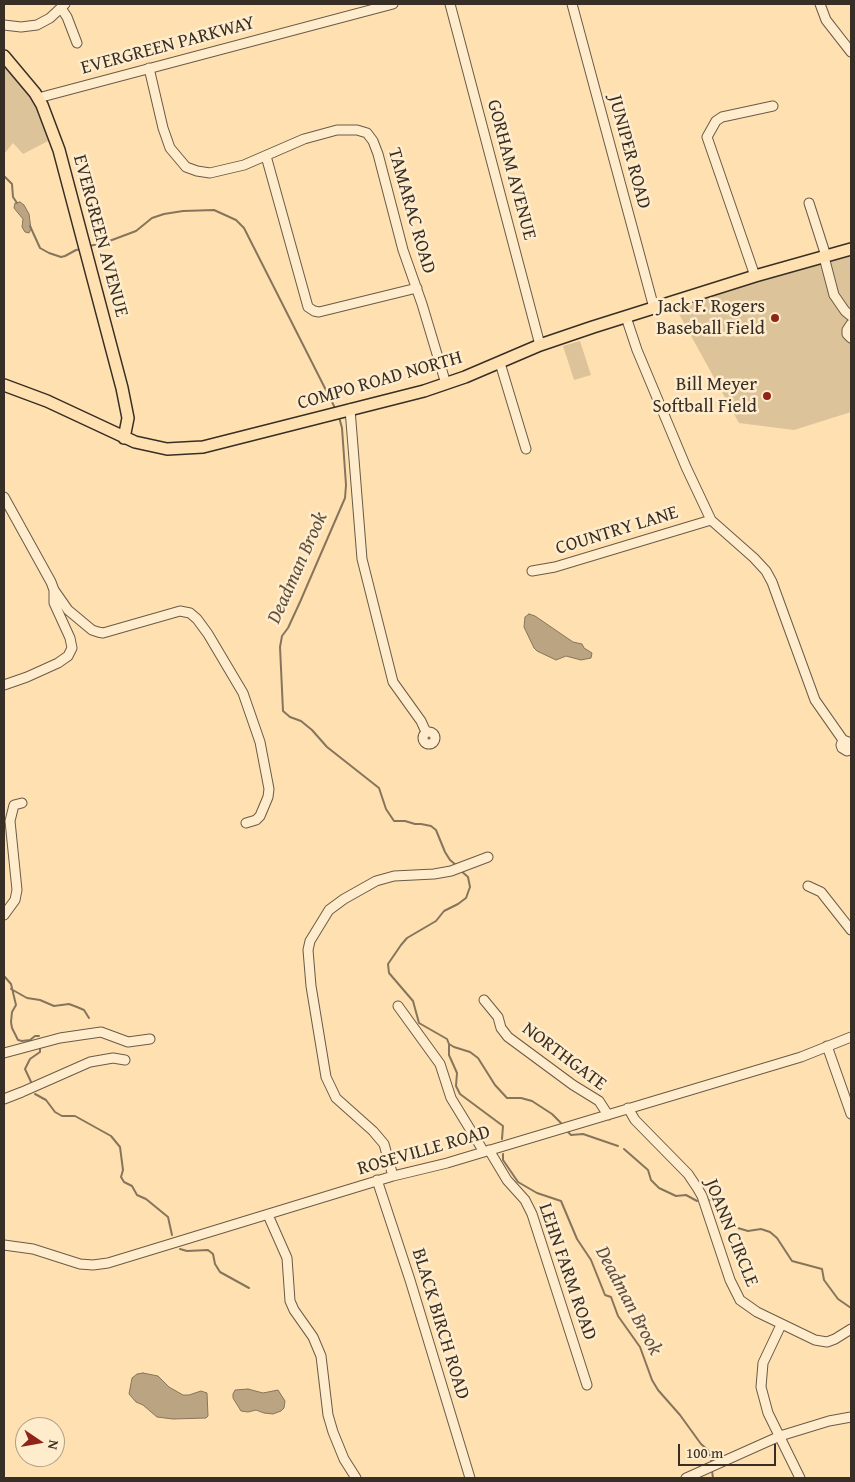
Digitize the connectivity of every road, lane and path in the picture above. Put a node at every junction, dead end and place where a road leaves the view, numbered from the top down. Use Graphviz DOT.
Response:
graph roads {
  1 [pos="393,4"];
  2 [pos="450,4"];
  3 [pos="572,4"];
  4 [pos="820,4"];
  5 [pos="63,6"];
  6 [pos="4,25"];
  7 [pos="77,43"];
  8 [pos="851,52"];
  9 [pos="4,56"];
  10 [pos="149,68"];
  11 [pos="38,98"];
  12 [pos="773,106"];
  13 [pos="266,156"];
  14 [pos="809,203"];
  15 [pos="851,249"];
  16 [pos="825,256"];
  17 [pos="755,276"];
  18 [pos="417,288"];
  19 [pos="654,308"];
  20 [pos="851,316"];
  21 [pos="626,317"];
  22 [pos="851,324"];
  23 [pos="851,338"];
  24 [pos="540,345"];
  25 [pos="500,363"];
  26 [pos="446,384"];
  27 [pos="4,386"];
  28 [pos="342,411"];
  29 [pos="124,438"];
  30 [pos="526,449"];
  31 [pos="4,497"];
  32 [pos="711,520"];
  33 [pos="532,571"];
  34 [pos="54,590"];
  35 [pos="4,685"];
  36 [pos="426,732"];
  37 [pos="847,741"];
  38 [pos="851,750"];
  39 [pos="22,803"];
  40 [pos="246,823"];
  41 [pos="488,857"];
  42 [pos="808,886"];
  43 [pos="4,915"];
  44 [pos="851,930"];
  45 [pos="484,1000"];
  46 [pos="398,1006"];
  47 [pos="851,1037"];
  48 [pos="150,1039"];
  49 [pos="827,1046"];
  50 [pos="4,1053"];
  51 [pos="125,1060"];
  52 [pos="4,1099"];
  53 [pos="628,1108"];
  54 [pos="851,1114"];
  55 [pos="608,1115"];
  56 [pos="487,1151"];
  57 [pos="393,1176"];
  58 [pos="378,1180"];
  59 [pos="268,1215"];
  60 [pos="4,1245"];
  61 [pos="781,1325"];
  62 [pos="851,1329"];
  63 [pos="587,1385"];
  64 [pos="851,1417"];
  65 [pos="780,1436"];
  66 [pos="356,1478"];
  67 [pos="470,1478"];
  68 [pos="686,1478"];
  69 [pos="800,1478"];
  1 -- 10 [label="street, EVERGREEN PARKWAY"];
  2 -- 24 [label="street, GORHAM AVENUE"];
  3 -- 19 [label="street, JUNIPER ROAD"];
  4 -- 8 [label="street"];
  5 -- 6 [label="street"];
  5 -- 7 [label="street"];
  9 -- 11 [label="main road, EVERGREEN AVENUE"];
  10 -- 11 [label="street, EVERGREEN PARKWAY"];
  10 -- 13 [label="street, TAMARAC ROAD"];
  11 -- 29 [label="main road, EVERGREEN AVENUE"];
  12 -- 17 [label="street"];
  13 -- 18 [label="street, TAMARAC ROAD"];
  13 -- 18 [label="street"];
  14 -- 16 [label="street"];
  15 -- 16 [label="main road, COMPO ROAD NORTH"];
  16 -- 17 [label="main road, COMPO ROAD NORTH"];
  16 -- 20 [label="street"];
  17 -- 19 [label="main road, COMPO ROAD NORTH"];
  18 -- 26 [label="street, TAMARAC ROAD"];
  19 -- 21 [label="main road, COMPO ROAD NORTH"];
  21 -- 24 [label="main road, COMPO ROAD NORTH"];
  21 -- 32 [label="street"];
  22 -- 23 [label="street"];
  24 -- 25 [label="main road, COMPO ROAD NORTH"];
  25 -- 26 [label="main road, COMPO ROAD NORTH"];
  25 -- 30 [label="street"];
  26 -- 28 [label="main road, COMPO ROAD NORTH"];
  27 -- 29 [label="main road, COMPO ROAD NORTH"];
  28 -- 29 [label="main road, COMPO ROAD NORTH"];
  28 -- 36 [label="street"];
  31 -- 34 [label="street"];
  32 -- 33 [label="street, COUNTRY LANE"];
  32 -- 37 [label="street"];
  34 -- 35 [label="street"];
  34 -- 40 [label="street"];
  37 -- 38 [label="street"];
  39 -- 43 [label="street"];
  41 -- 57 [label="street"];
  42 -- 44 [label="street"];
  45 -- 55 [label="street, NORTHGATE"];
  46 -- 56 [label="street, LEHN FARM ROAD"];
  47 -- 49 [label="street, ROSEVILLE ROAD"];
  48 -- 50 [label="street"];
  49 -- 53 [label="street, ROSEVILLE ROAD"];
  49 -- 54 [label="street"];
  51 -- 52 [label="street"];
  53 -- 55 [label="street, ROSEVILLE ROAD"];
  53 -- 61 [label="street, JOANN CIRCLE"];
  55 -- 56 [label="street, ROSEVILLE ROAD"];
  56 -- 57 [label="street, ROSEVILLE ROAD"];
  56 -- 63 [label="street, LEHN FARM ROAD"];
  57 -- 58 [label="street, ROSEVILLE ROAD"];
  58 -- 59 [label="street, ROSEVILLE ROAD"];
  58 -- 67 [label="street, BLACK BIRCH ROAD"];
  59 -- 60 [label="street, ROSEVILLE ROAD"];
  59 -- 66 [label="street"];
  61 -- 62 [label="street, JOANN CIRCLE"];
  61 -- 65 [label="street"];
  64 -- 65 [label="street"];
  65 -- 68 [label="street"];
  65 -- 69 [label="street"];
}
